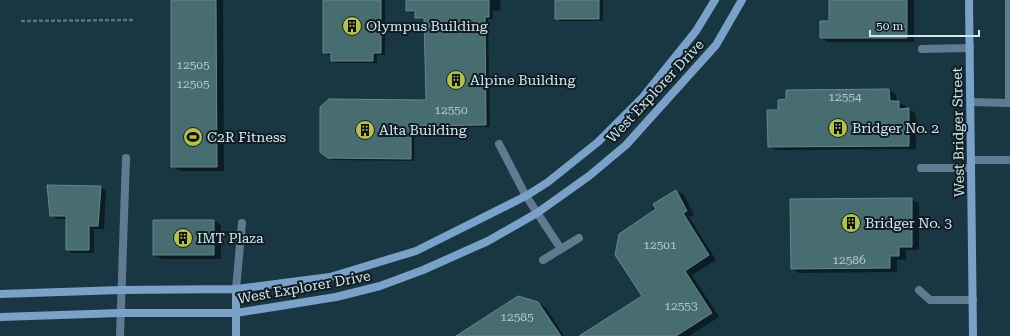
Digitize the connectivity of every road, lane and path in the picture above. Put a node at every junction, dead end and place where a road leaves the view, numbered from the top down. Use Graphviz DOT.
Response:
graph roads {
  1 [pos="715,0"];
  2 [pos="742,0"];
  3 [pos="969,0"];
  4 [pos="1009,0"];
  5 [pos="134,20"];
  6 [pos="21,21"];
  7 [pos="970,48"];
  8 [pos="922,49"];
  9 [pos="970,102"];
  10 [pos="499,144"];
  11 [pos="126,158"];
  12 [pos="1009,160"];
  13 [pos="971,164"];
  14 [pos="921,168"];
  15 [pos="526,196"];
  16 [pos="537,213"];
  17 [pos="242,223"];
  18 [pos="579,238"];
  19 [pos="561,249"];
  20 [pos="542,260"];
  21 [pos="236,289"];
  22 [pos="121,290"];
  23 [pos="919,290"];
  24 [pos="0,294"];
  25 [pos="973,300"];
  26 [pos="120,313"];
  27 [pos="236,313"];
  28 [pos="0,317"];
  29 [pos="120,336"];
  30 [pos="236,336"];
  31 [pos="973,336"];
  1 -- 15 [label="street, West Explorer Drive"];
  2 -- 16 [label="street, West Explorer Drive"];
  3 -- 7 [label="street, West Bridger Street"];
  4 -- 9 [label="lane"];
  5 -- 6 [label="path"];
  7 -- 8 [label="lane"];
  7 -- 9 [label="street, West Bridger Street"];
  9 -- 13 [label="street, West Bridger Street"];
  10 -- 15 [label="lane"];
  11 -- 22 [label="lane"];
  12 -- 13 [label="lane"];
  13 -- 14 [label="lane"];
  13 -- 25 [label="street, West Bridger Street"];
  15 -- 16 [label="lane"];
  15 -- 21 [label="street, West Explorer Drive"];
  16 -- 19 [label="lane"];
  16 -- 27 [label="street, West Explorer Drive"];
  17 -- 21 [label="lane"];
  18 -- 19 [label="lane"];
  19 -- 20 [label="lane"];
  21 -- 22 [label="street, West Explorer Drive"];
  21 -- 27 [label="street"];
  22 -- 24 [label="street, West Explorer Drive"];
  22 -- 26 [label="lane"];
  23 -- 25 [label="lane"];
  25 -- 31 [label="street, West Bridger Street"];
  26 -- 27 [label="street, West Explorer Drive"];
  26 -- 28 [label="street, West Explorer Drive"];
  26 -- 29 [label="lane"];
  27 -- 30 [label="street"];
}
